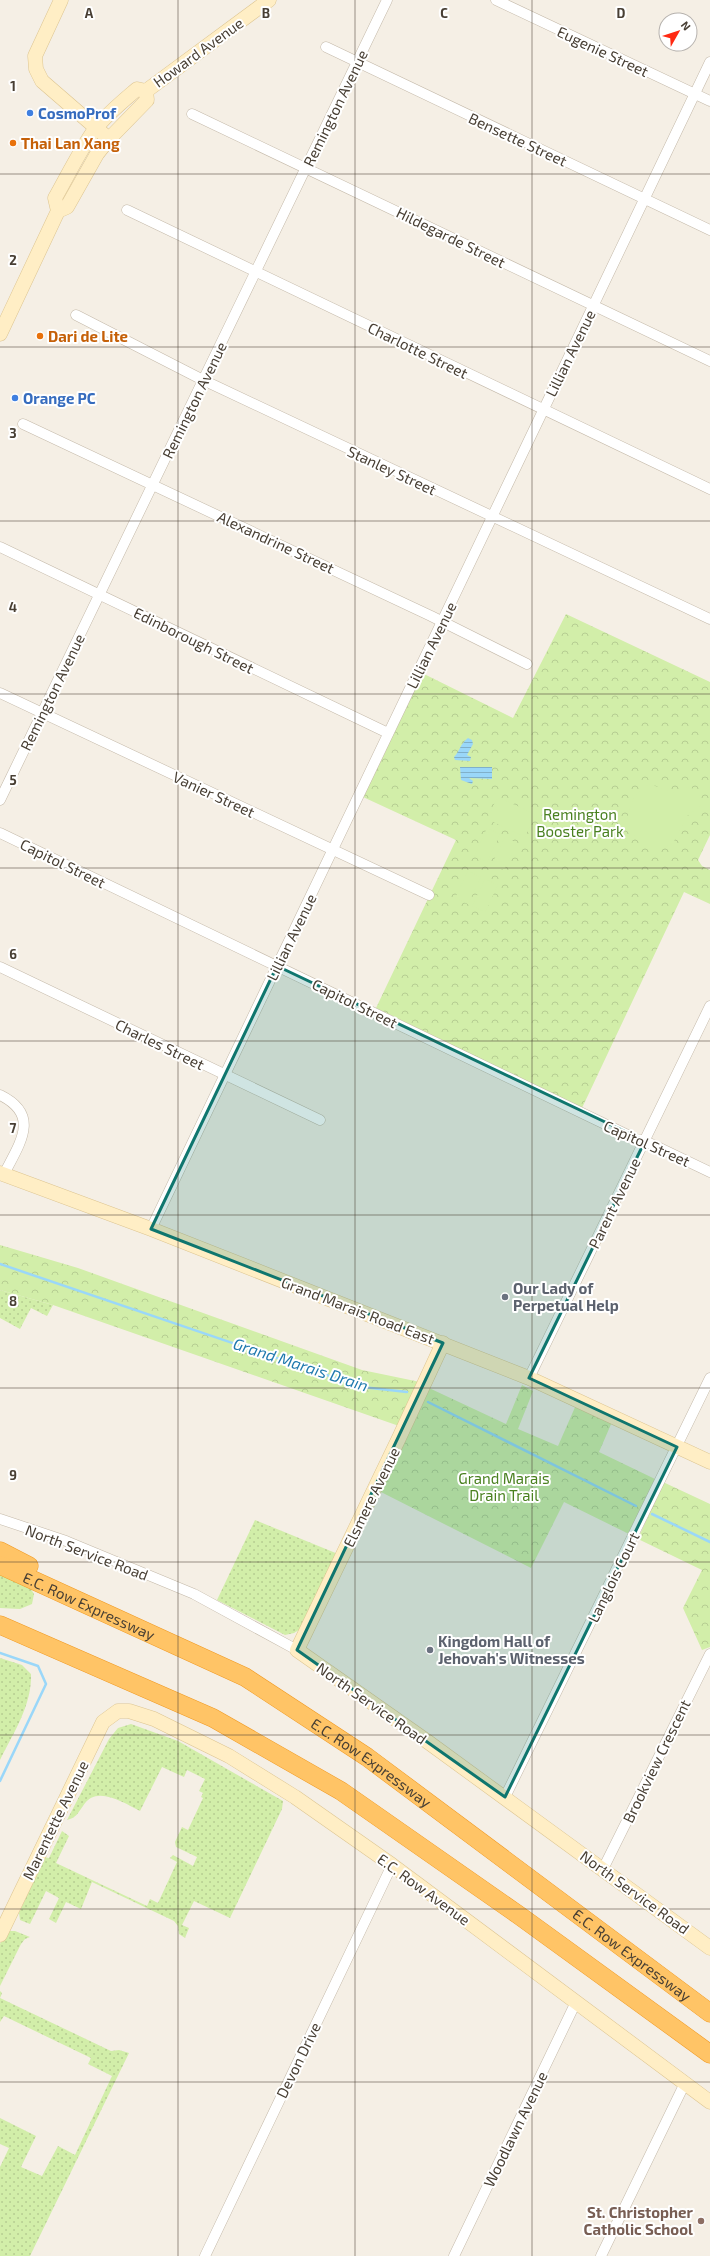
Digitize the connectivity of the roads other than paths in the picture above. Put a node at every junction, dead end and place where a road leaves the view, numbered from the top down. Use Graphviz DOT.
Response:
graph roads {
  1 [pos="61,0"];
  2 [pos="269,0"];
  3 [pos="388,0"];
  4 [pos="496,0"];
  5 [pos="326,47"];
  6 [pos="357,62"];
  7 [pos="710,62"];
  8 [pos="146,91"];
  9 [pos="695,94"];
  10 [pos="710,101"];
  11 [pos="192,114"];
  12 [pos="96,128"];
  13 [pos="109,139"];
  14 [pos="306,168"];
  15 [pos="644,199"];
  16 [pos="127,210"];
  17 [pos="58,211"];
  18 [pos="710,230"];
  19 [pos="256,272"];
  20 [pos="593,305"];
  21 [pos="76,315"];
  22 [pos="0,334"];
  23 [pos="710,361"];
  24 [pos="203,380"];
  25 [pos="543,410"];
  26 [pos="23,424"];
  27 [pos="153,484"];
  28 [pos="710,489"];
  29 [pos="492,517"];
  30 [pos="0,547"];
  31 [pos="99,595"];
  32 [pos="710,619"];
  33 [pos="442,621"];
  34 [pos="527,664"];
  35 [pos="0,693"];
  36 [pos="42,712"];
  37 [pos="388,733"];
  38 [pos="0,800"];
  39 [pos="0,833"];
  40 [pos="333,850"];
  41 [pos="429,895"];
  42 [pos="277,966"];
  43 [pos="0,967"];
  44 [pos="710,1006"];
  45 [pos="225,1075"];
  46 [pos="0,1096"];
  47 [pos="320,1120"];
  48 [pos="644,1141"];
  49 [pos="710,1172"];
  50 [pos="2,1174"];
  51 [pos="151,1229"];
  52 [pos="443,1343"];
  53 [pos="529,1378"];
  54 [pos="710,1378"];
  55 [pos="676,1447"];
  56 [pos="710,1462"];
  57 [pos="0,1518"];
  58 [pos="0,1551"];
  59 [pos="0,1565"];
  60 [pos="0,1625"];
  61 [pos="297,1650"];
  62 [pos="710,1654"];
  63 [pos="245,1677"];
  64 [pos="118,1711"];
  65 [pos="505,1798"];
  66 [pos="392,1865"];
  67 [pos="603,1869"];
  68 [pos="0,1935"];
  69 [pos="710,1948"];
  70 [pos="576,2002"];
  71 [pos="710,2013"];
  72 [pos="710,2054"];
  73 [pos="685,2083"];
  74 [pos="710,2102"];
  75 [pos="205,2256"];
  76 [pos="454,2256"];
  77 [pos="601,2256"];
  1 -- 12 [label="street"];
  2 -- 8 [label="street, Howard Avenue"];
  3 -- 6 [label="street, Remington Avenue"];
  4 -- 9 [label="street, Eugenie Street"];
  5 -- 6 [label="street, Bensette Street"];
  6 -- 14 [label="street, Remington Avenue"];
  6 -- 15 [label="street, Bensette Street"];
  7 -- 9 [label="street, Lillian Avenue"];
  8 -- 12 [label="street, Howard Avenue"];
  8 -- 13 [label="street, Howard Avenue"];
  9 -- 10 [label="street, Eugenie Street"];
  9 -- 15 [label="street, Lillian Avenue"];
  11 -- 14 [label="street, Hildegarde Street"];
  12 -- 13 [label="street"];
  12 -- 17 [label="street, Howard Avenue"];
  13 -- 17 [label="street, Howard Avenue"];
  14 -- 19 [label="street, Remington Avenue"];
  14 -- 20 [label="street, Hildegarde Street"];
  15 -- 18 [label="street, Bensette Street"];
  15 -- 20 [label="street, Lillian Avenue"];
  16 -- 19 [label="street, Charlotte Street"];
  17 -- 22 [label="street, Howard Avenue"];
  19 -- 24 [label="street, Remington Avenue"];
  19 -- 25 [label="street, Charlotte Street"];
  20 -- 23 [label="street, Hildegarde Street"];
  20 -- 25 [label="street, Lillian Avenue"];
  21 -- 24 [label="street, Stanley Street"];
  24 -- 27 [label="street, Remington Avenue"];
  24 -- 29 [label="street, Stanley Street"];
  25 -- 28 [label="street, Charlotte Street"];
  25 -- 29 [label="street, Lillian Avenue"];
  26 -- 27 [label="street, Alexandrine Street"];
  27 -- 31 [label="street, Remington Avenue"];
  27 -- 33 [label="street, Alexandrine Street"];
  29 -- 32 [label="street, Stanley Street"];
  29 -- 33 [label="street, Lillian Avenue"];
  30 -- 31 [label="street, Edinborough Street"];
  31 -- 36 [label="street, Remington Avenue"];
  31 -- 37 [label="street, Edinborough Street"];
  33 -- 34 [label="street, Alexandrine Street"];
  33 -- 37 [label="street, Lillian Avenue"];
  35 -- 36 [label="street, Vanier Street"];
  36 -- 38 [label="street, Remington Avenue"];
  36 -- 40 [label="street, Vanier Street"];
  37 -- 40 [label="street, Lillian Avenue"];
  39 -- 42 [label="street, Capitol Street"];
  40 -- 41 [label="street, Vanier Street"];
  40 -- 42 [label="street, Lillian Avenue"];
  42 -- 45 [label="street, Lillian Avenue"];
  42 -- 48 [label="street, Capitol Street"];
  43 -- 45 [label="street, Charles Street"];
  44 -- 48 [label="street, Parent Avenue"];
  45 -- 47 [label="street, Charles Street"];
  45 -- 51 [label="street, Lillian Avenue"];
  46 -- 50 [label="street"];
  48 -- 49 [label="street, Capitol Street"];
  48 -- 53 [label="street, Parent Avenue"];
  50 -- 51 [label="street, Grand Marais Road East"];
  51 -- 52 [label="street, Grand Marais Road East"];
  52 -- 53 [label="street, Grand Marais Road East"];
  52 -- 61 [label="street, Elsmere Avenue"];
  53 -- 55 [label="street, Grand Marais Road East"];
  54 -- 55 [label="street, Langlois Court"];
  55 -- 56 [label="street, Grand Marais Road East"];
  55 -- 65 [label="street, Langlois Court"];
  57 -- 61 [label="street, North Service Road"];
  58 -- 63 [label="highway"];
  59 -- 63 [label="highway, E.C. Row Expressway"];
  60 -- 72 [label="highway"];
  61 -- 65 [label="street, North Service Road"];
  62 -- 67 [label="street, Brookview Crescent"];
  63 -- 71 [label="highway, E.C. Row Expressway"];
  64 -- 66 [label="street, E.C. Row Avenue"];
  64 -- 68 [label="street, Marentette Avenue"];
  65 -- 67 [label="street, North Service Road"];
  66 -- 70 [label="street, E.C. Row Avenue"];
  66 -- 75 [label="street, Devon Drive"];
  67 -- 69 [label="street, North Service Road"];
  70 -- 73 [label="street, E.C. Row Avenue"];
  70 -- 76 [label="street, Woodlawn Avenue"];
  73 -- 74 [label="street, E.C. Row Avenue"];
  73 -- 77 [label="street"];
}
